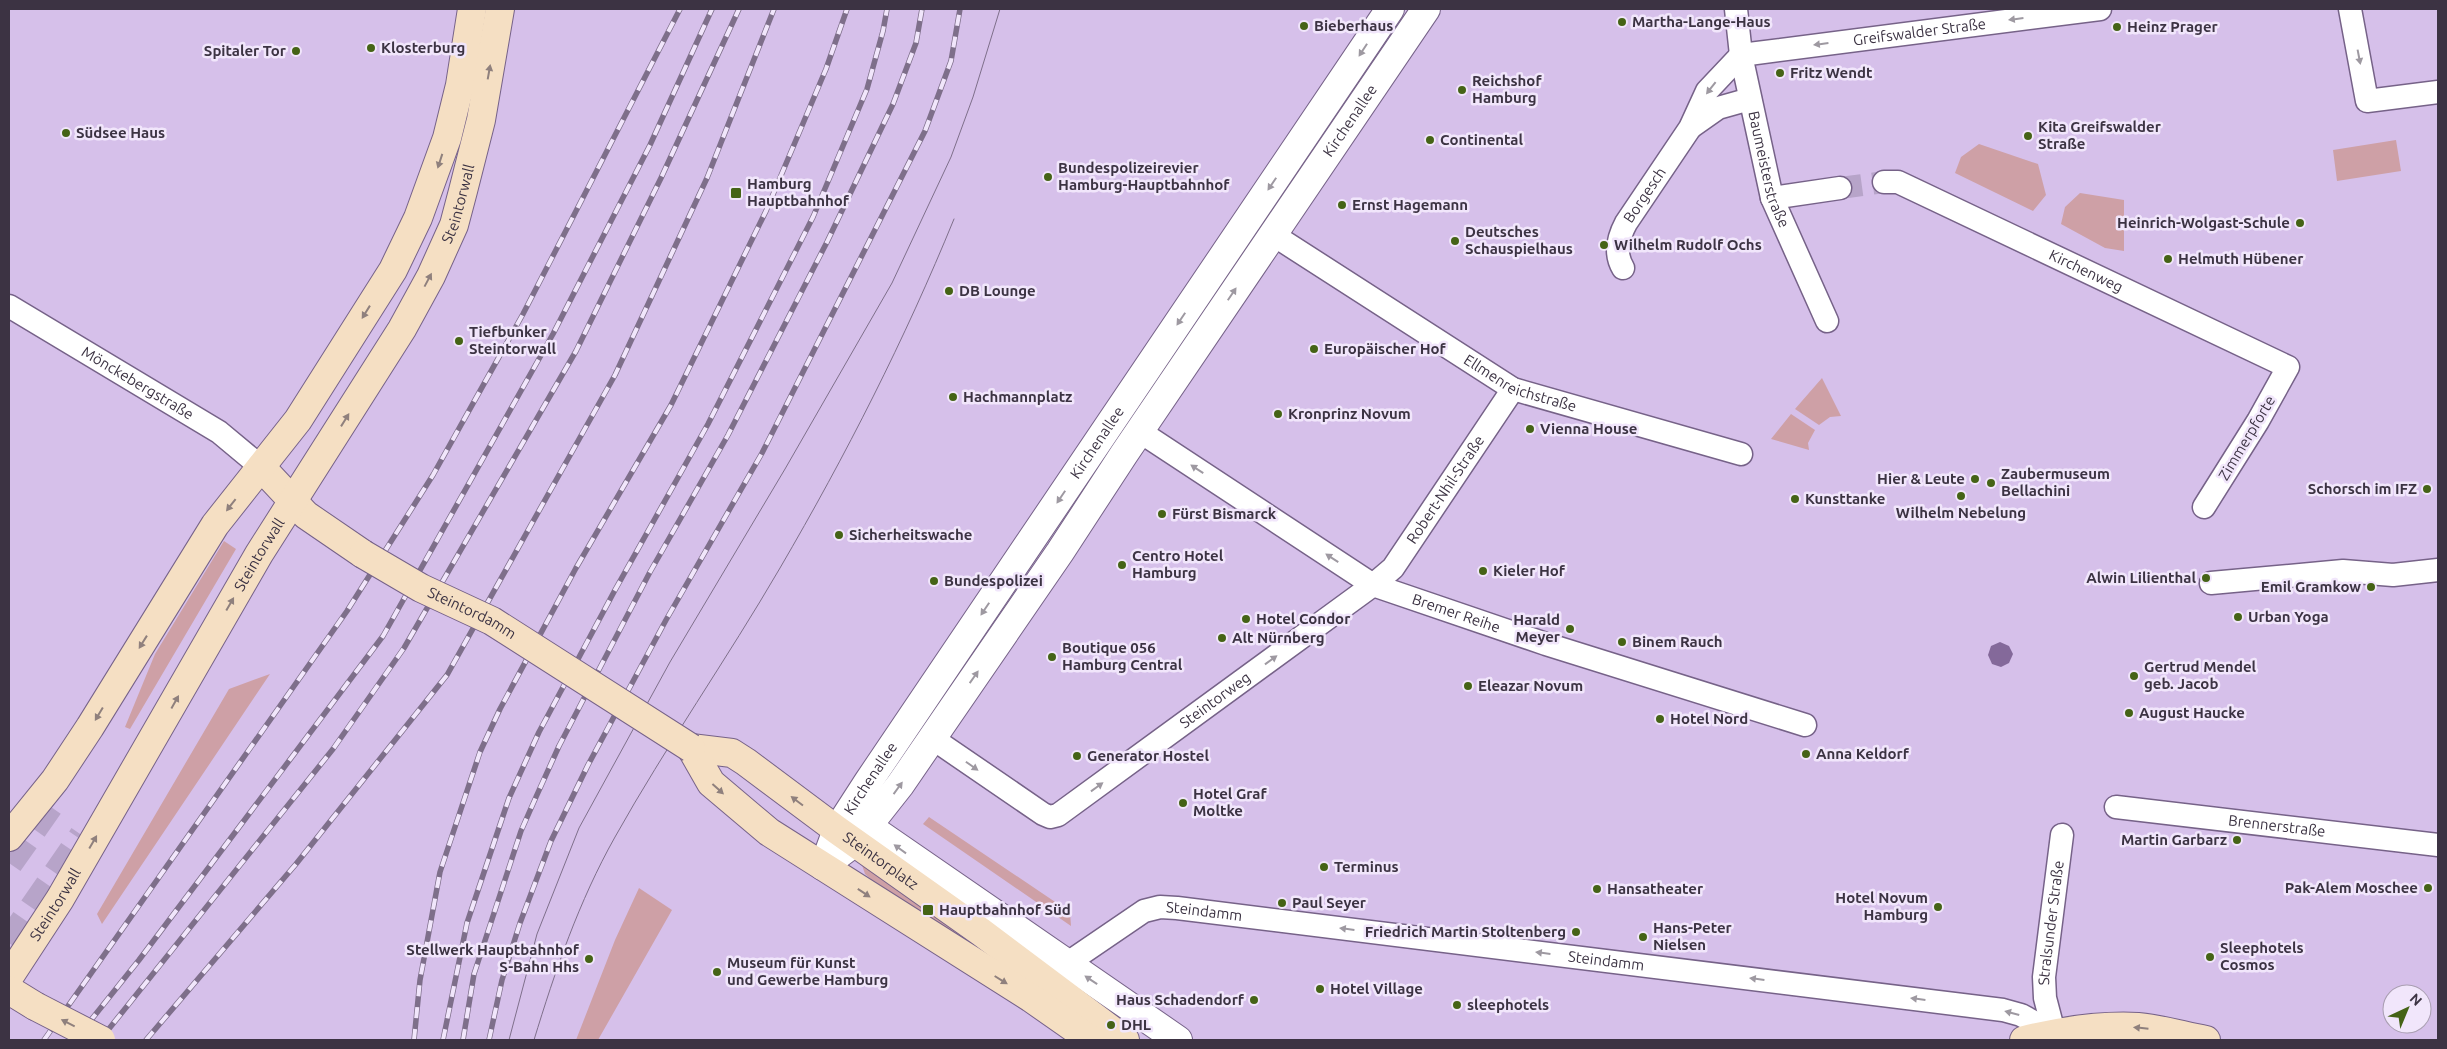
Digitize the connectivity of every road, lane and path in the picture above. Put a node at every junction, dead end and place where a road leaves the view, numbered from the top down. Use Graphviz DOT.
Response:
graph roads {
  1 [pos="472,9"];
  2 [pos="500,9"];
  3 [pos="1390,9"];
  4 [pos="1426,9"];
  5 [pos="1736,9"];
  6 [pos="2100,9"];
  7 [pos="2350,9"];
  8 [pos="1741,55"];
  9 [pos="2438,92"];
  10 [pos="1750,99"];
  11 [pos="1690,128"];
  12 [pos="1884,182"];
  13 [pos="1840,188"];
  14 [pos="1772,198"];
  15 [pos="1272,234"];
  16 [pos="1623,268"];
  17 [pos="9,306"];
  18 [pos="1826,321"];
  19 [pos="2288,368"];
  20 [pos="1145,373"];
  21 [pos="1513,389"];
  22 [pos="1156,407"];
  23 [pos="1140,431"];
  24 [pos="1740,454"];
  25 [pos="261,467"];
  26 [pos="292,503"];
  27 [pos="2204,507"];
  28 [pos="2438,570"];
  29 [pos="2211,583"];
  30 [pos="1373,585"];
  31 [pos="1805,725"];
  32 [pos="932,738"];
  33 [pos="691,748"];
  34 [pos="2116,807"];
  35 [pos="853,833"];
  36 [pos="2062,835"];
  37 [pos="9,837"];
  38 [pos="2438,846"];
  39 [pos="823,866"];
  40 [pos="1066,963"];
  41 [pos="9,977"];
  42 [pos="9,990"];
  43 [pos="1038,990"];
  44 [pos="9,998"];
  45 [pos="35,1006"];
  46 [pos="2055,1037"];
  47 [pos="102,1040"];
  48 [pos="1091,1040"];
  49 [pos="1125,1040"];
  50 [pos="1178,1040"];
  51 [pos="2024,1040"];
  52 [pos="2206,1040"];
  1 -- 25 [label="main road, Steintorwall, one-way"];
  26 -- 2 [label="main road, Steintorwall, one-way"];
  3 -- 20 [label="street, Kirchenallee, one-way"];
  4 -- 15 [label="street, Kirchenallee"];
  5 -- 8 [label="street, Baumeisterstraße"];
  6 -- 8 [label="street, Greifswalder Straße, one-way"];
  7 -- 9 [label="street, one-way"];
  8 -- 10 [label="street, Baumeisterstraße"];
  8 -- 11 [label="street, Borgesch, one-way"];
  10 -- 11 [label="street, Borgesch"];
  10 -- 14 [label="street, Baumeisterstraße"];
  11 -- 16 [label="street, Borgesch"];
  12 -- 19 [label="street, Kirchenweg"];
  13 -- 14 [label="street"];
  14 -- 18 [label="street, Baumeisterstraße"];
  15 -- 21 [label="street, Ellmenreichstraße"];
  22 -- 15 [label="street, Kirchenallee, one-way"];
  17 -- 25 [label="street, Mönckebergstraße"];
  19 -- 27 [label="street, Zimmerpforte"];
  20 -- 22 [label="street"];
  20 -- 35 [label="street, Kirchenallee, one-way"];
  21 -- 24 [label="street, Ellmenreichstraße"];
  21 -- 30 [label="street, Robert-Nhil-Straße"];
  22 -- 23 [label="street, Kirchenallee"];
  30 -- 23 [label="street, Bremer Reihe, one-way"];
  32 -- 23 [label="street, Kirchenallee, one-way"];
  25 -- 26 [label="main road, Steintordamm"];
  25 -- 37 [label="main road, Steintorwall, one-way"];
  26 -- 33 [label="main road, Steintordamm, bridge"];
  41 -- 26 [label="main road, Steintorwall, one-way"];
  28 -- 29 [label="street"];
  30 -- 31 [label="street, Bremer Reihe"];
  32 -- 30 [label="street, Steintorweg, one-way"];
  35 -- 32 [label="street, Kirchenallee, one-way"];
  35 -- 33 [label="main road, Steintordamm, one-way"];
  33 -- 39 [label="main road, Steintordamm, one-way"];
  34 -- 38 [label="street, Brennerstraße"];
  35 -- 39 [label="street, Kirchenallee"];
  40 -- 35 [label="street, Steintorplatz, one-way"];
  35 -- 43 [label="main road, Steintorplatz"];
  36 -- 46 [label="street, Stralsunder Straße"];
  39 -- 43 [label="main road, one-way"];
  40 -- 43 [label="street, Steindamm"];
  46 -- 40 [label="street, Steindamm, one-way"];
  50 -- 40 [label="street, Steintorplatz, one-way"];
  42 -- 45 [label="main road"];
  43 -- 48 [label="main road"];
  43 -- 49 [label="main road"];
  44 -- 45 [label="main road"];
  47 -- 45 [label="main road, one-way, bridge"];
  46 -- 51 [label="main road"];
  52 -- 46 [label="main road, one-way"];
}
